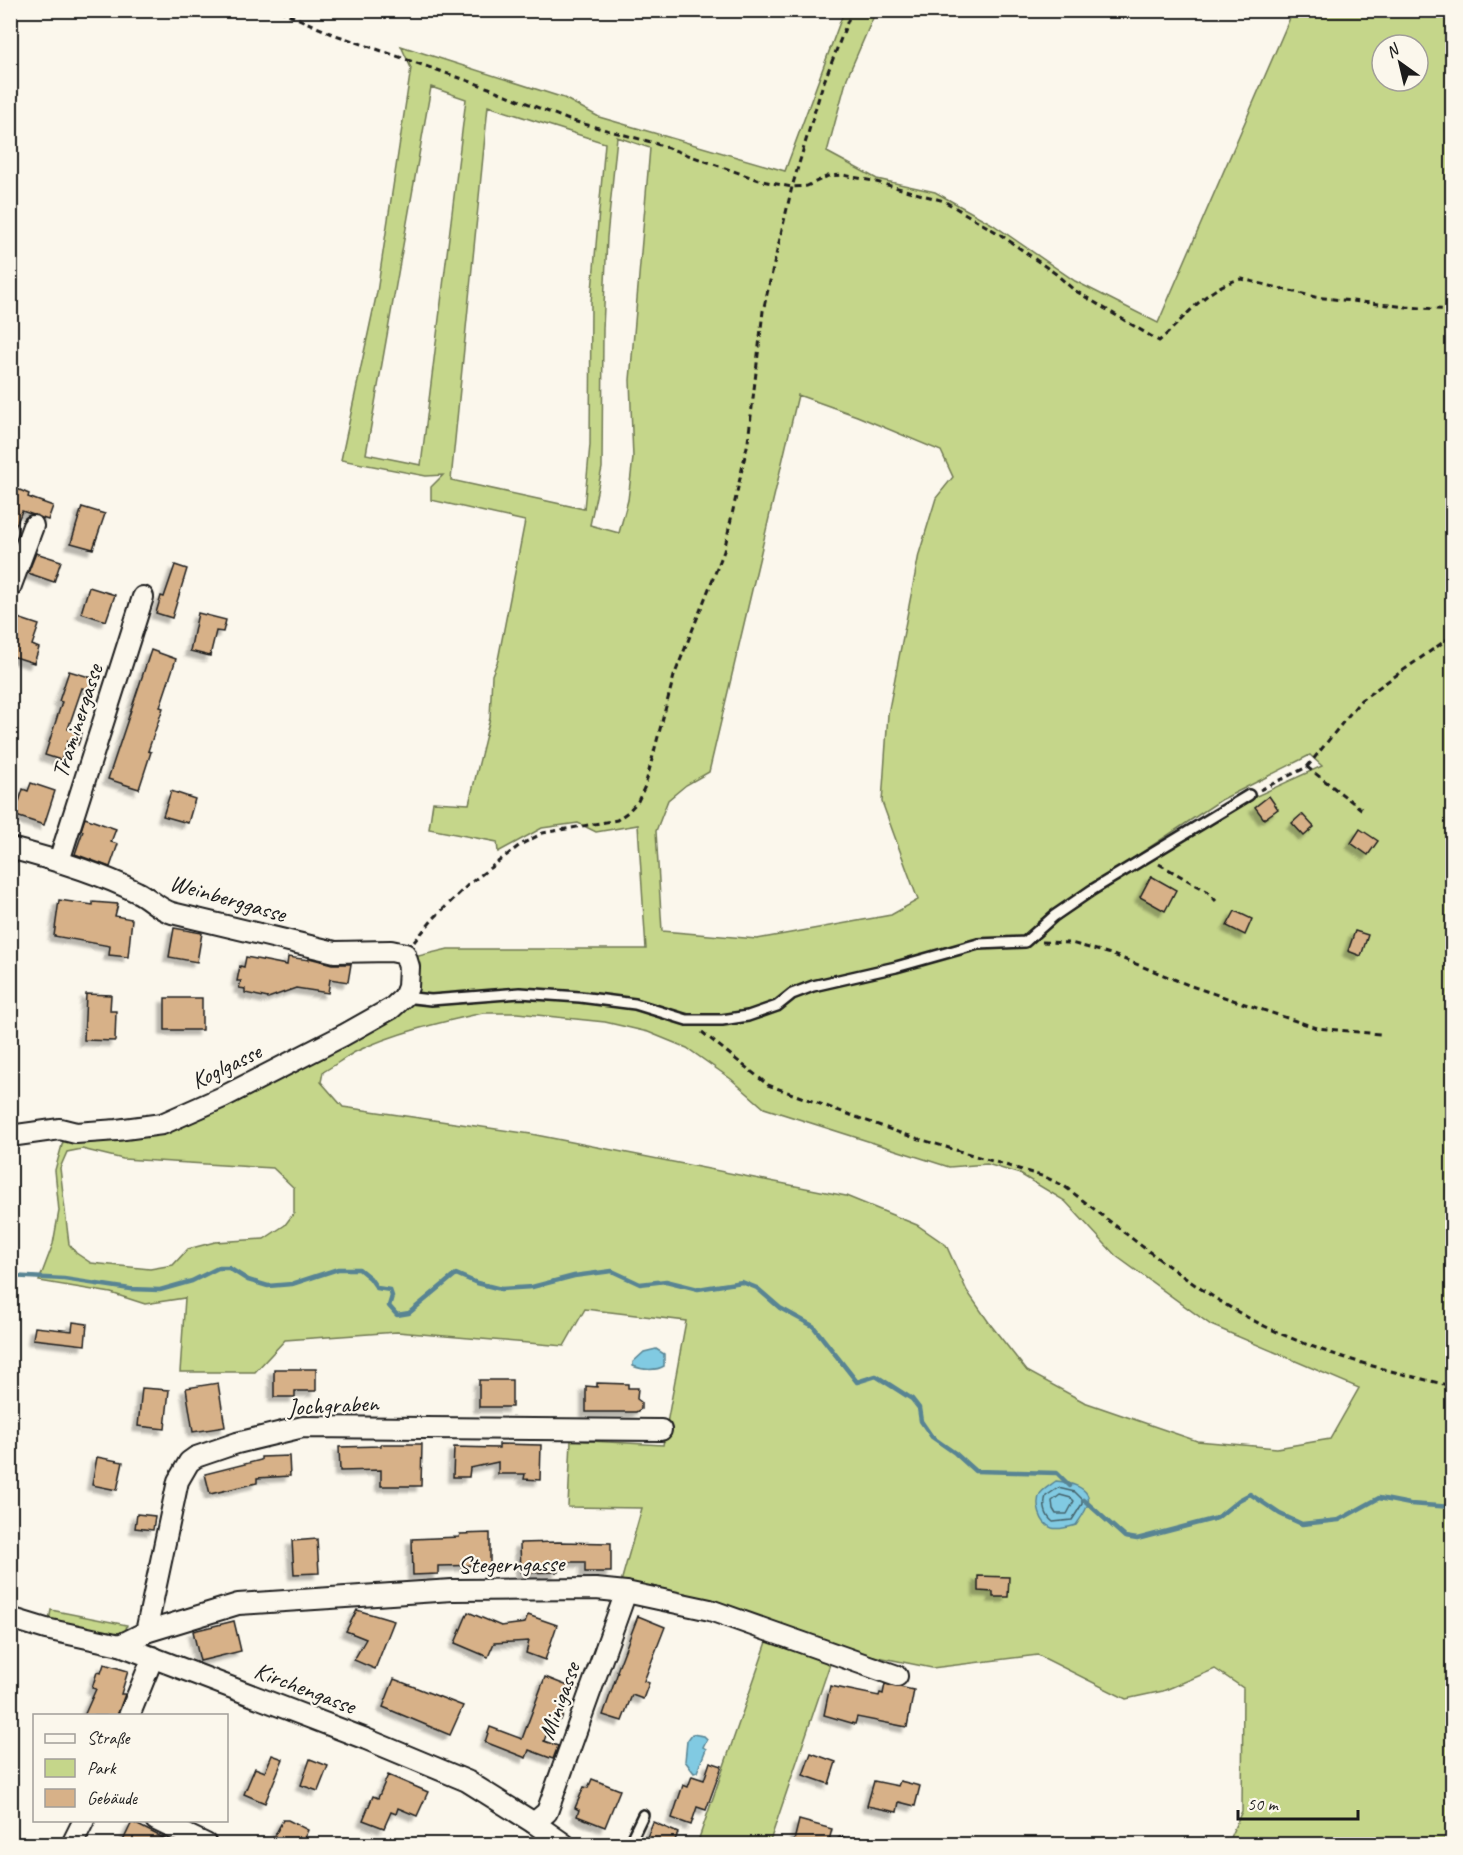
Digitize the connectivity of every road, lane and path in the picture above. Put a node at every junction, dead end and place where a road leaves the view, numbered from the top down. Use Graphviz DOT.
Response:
graph roads {
  1 [pos="279,10"];
  2 [pos="852,10"];
  3 [pos="792,187"];
  4 [pos="1452,309"];
  5 [pos="33,526"];
  6 [pos="10,588"];
  7 [pos="143,597"];
  8 [pos="1452,636"];
  9 [pos="1307,767"];
  10 [pos="1249,795"];
  11 [pos="1365,812"];
  12 [pos="10,848"];
  13 [pos="1147,858"];
  14 [pos="59,861"];
  15 [pos="1216,901"];
  16 [pos="1025,942"];
  17 [pos="405,954"];
  18 [pos="404,997"];
  19 [pos="687,1020"];
  20 [pos="1380,1034"];
  21 [pos="10,1136"];
  22 [pos="1452,1386"];
  23 [pos="661,1430"];
  24 [pos="626,1592"];
  25 [pos="10,1618"];
  26 [pos="146,1632"];
  27 [pos="120,1645"];
  28 [pos="153,1657"];
  29 [pos="897,1676"];
  30 [pos="130,1714"];
  31 [pos="643,1815"];
  32 [pos="84,1822"];
  33 [pos="158,1822"];
  34 [pos="534,1822"];
  35 [pos="72,1845"];
  36 [pos="206,1845"];
  37 [pos="564,1845"];
  38 [pos="629,1845"];
  1 -- 3 [label="path"];
  2 -- 3 [label="path"];
  3 -- 4 [label="path"];
  3 -- 17 [label="path"];
  5 -- 6 [label="street"];
  7 -- 14 [label="street, Traminergasse"];
  8 -- 9 [label="path"];
  9 -- 10 [label="path"];
  9 -- 11 [label="path"];
  10 -- 13 [label="lane"];
  12 -- 14 [label="street, Weinberggasse"];
  13 -- 15 [label="path"];
  13 -- 16 [label="lane"];
  14 -- 17 [label="street, Weinberggasse"];
  16 -- 19 [label="lane"];
  16 -- 20 [label="path"];
  17 -- 18 [label="street"];
  18 -- 19 [label="lane"];
  18 -- 21 [label="street, Koglgasse"];
  19 -- 22 [label="path"];
  23 -- 26 [label="street, Jochgraben"];
  24 -- 26 [label="street, Stegerngasse"];
  24 -- 29 [label="street, Stegerngasse"];
  24 -- 34 [label="street, Minigasse"];
  25 -- 27 [label="street, Kirchengasse"];
  26 -- 27 [label="street, Stegerngasse"];
  27 -- 28 [label="street, Kirchengasse"];
  28 -- 30 [label="street"];
  28 -- 34 [label="street, Kirchengasse"];
  31 -- 38 [label="lane"];
  32 -- 35 [label="street"];
  33 -- 36 [label="street"];
  34 -- 37 [label="street, Kirchengasse"];
}
